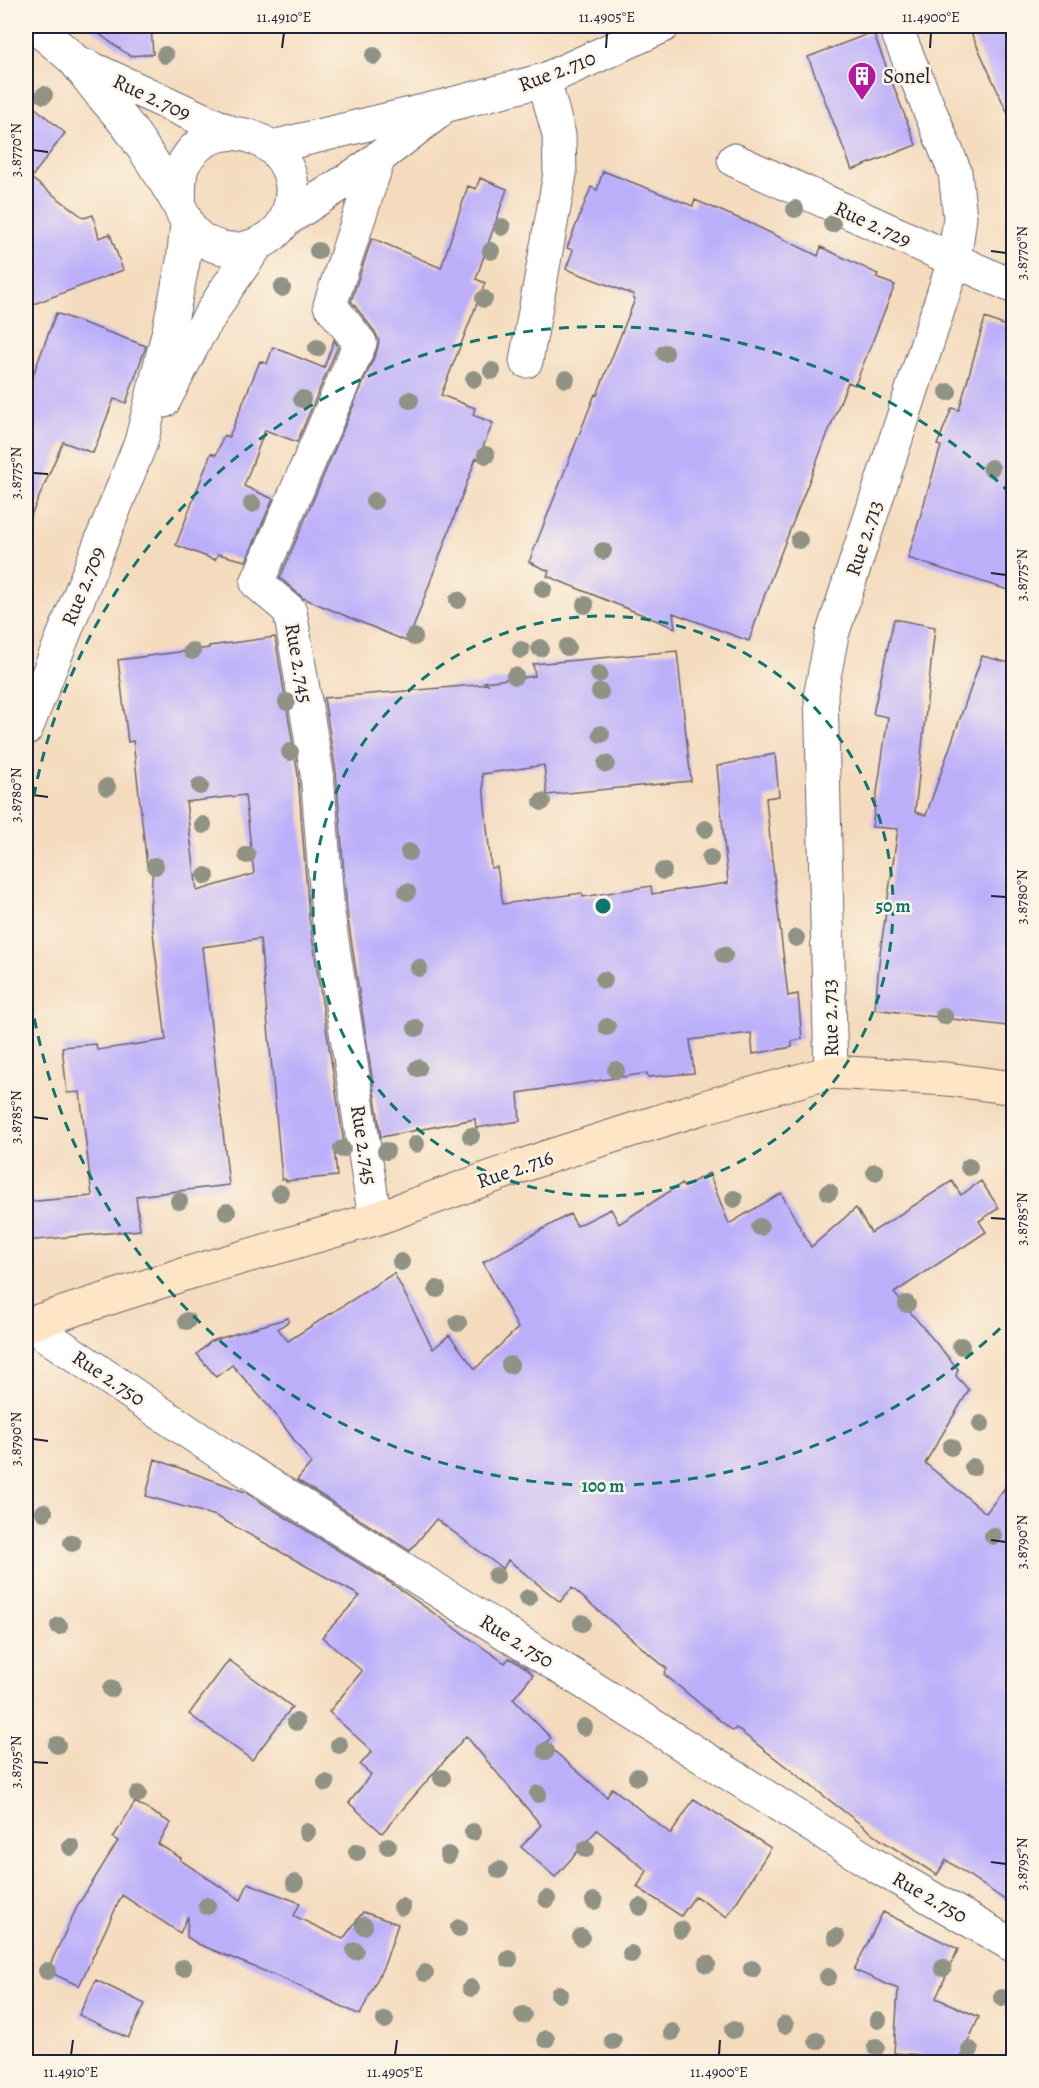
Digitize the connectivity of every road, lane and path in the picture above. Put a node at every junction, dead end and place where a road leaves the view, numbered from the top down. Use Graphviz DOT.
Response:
graph roads {
  1 [pos="34,26"];
  2 [pos="663,26"];
  3 [pos="895,26"];
  4 [pos="73,59"];
  5 [pos="544,80"];
  6 [pos="448,105"];
  7 [pos="232,133"];
  8 [pos="272,147"];
  9 [pos="379,157"];
  10 [pos="734,160"];
  11 [pos="182,204"];
  12 [pos="286,220"];
  13 [pos="257,245"];
  14 [pos="954,261"];
  15 [pos="1014,287"];
  16 [pos="526,361"];
  17 [pos="141,442"];
  18 [pos="26,729"];
  19 [pos="831,1071"];
  20 [pos="1014,1088"];
  21 [pos="375,1219"];
  22 [pos="27,1324"];
  23 [pos="1014,1946"];
  1 -- 4 [label="street, Rue 2.709"];
  2 -- 5 [label="street, Rue 2.710"];
  3 -- 14 [label="street, Rue 2.713"];
  4 -- 7 [label="street, Rue 2.709"];
  4 -- 11 [label="street, Rue 2.709"];
  5 -- 6 [label="street, Rue 2.710"];
  5 -- 16 [label="street"];
  6 -- 8 [label="street, Rue 2.710"];
  6 -- 9 [label="street, Rue 2.710"];
  7 -- 8 [label="street"];
  7 -- 11 [label="street"];
  8 -- 12 [label="street"];
  9 -- 12 [label="street, Rue 2.710"];
  9 -- 21 [label="street, Rue 2.745"];
  10 -- 14 [label="street, Rue 2.729"];
  11 -- 13 [label="street"];
  11 -- 17 [label="street, Rue 2.709"];
  12 -- 13 [label="street"];
  13 -- 17 [label="street, Rue 2.709"];
  14 -- 15 [label="street, Rue 2.729"];
  14 -- 19 [label="street, Rue 2.713"];
  17 -- 18 [label="street, Rue 2.709"];
  19 -- 20 [label="main road, Rue 2.716"];
  19 -- 21 [label="main road, Rue 2.716"];
  21 -- 22 [label="main road, Rue 2.716"];
  22 -- 23 [label="street, Rue 2.750"];
}
